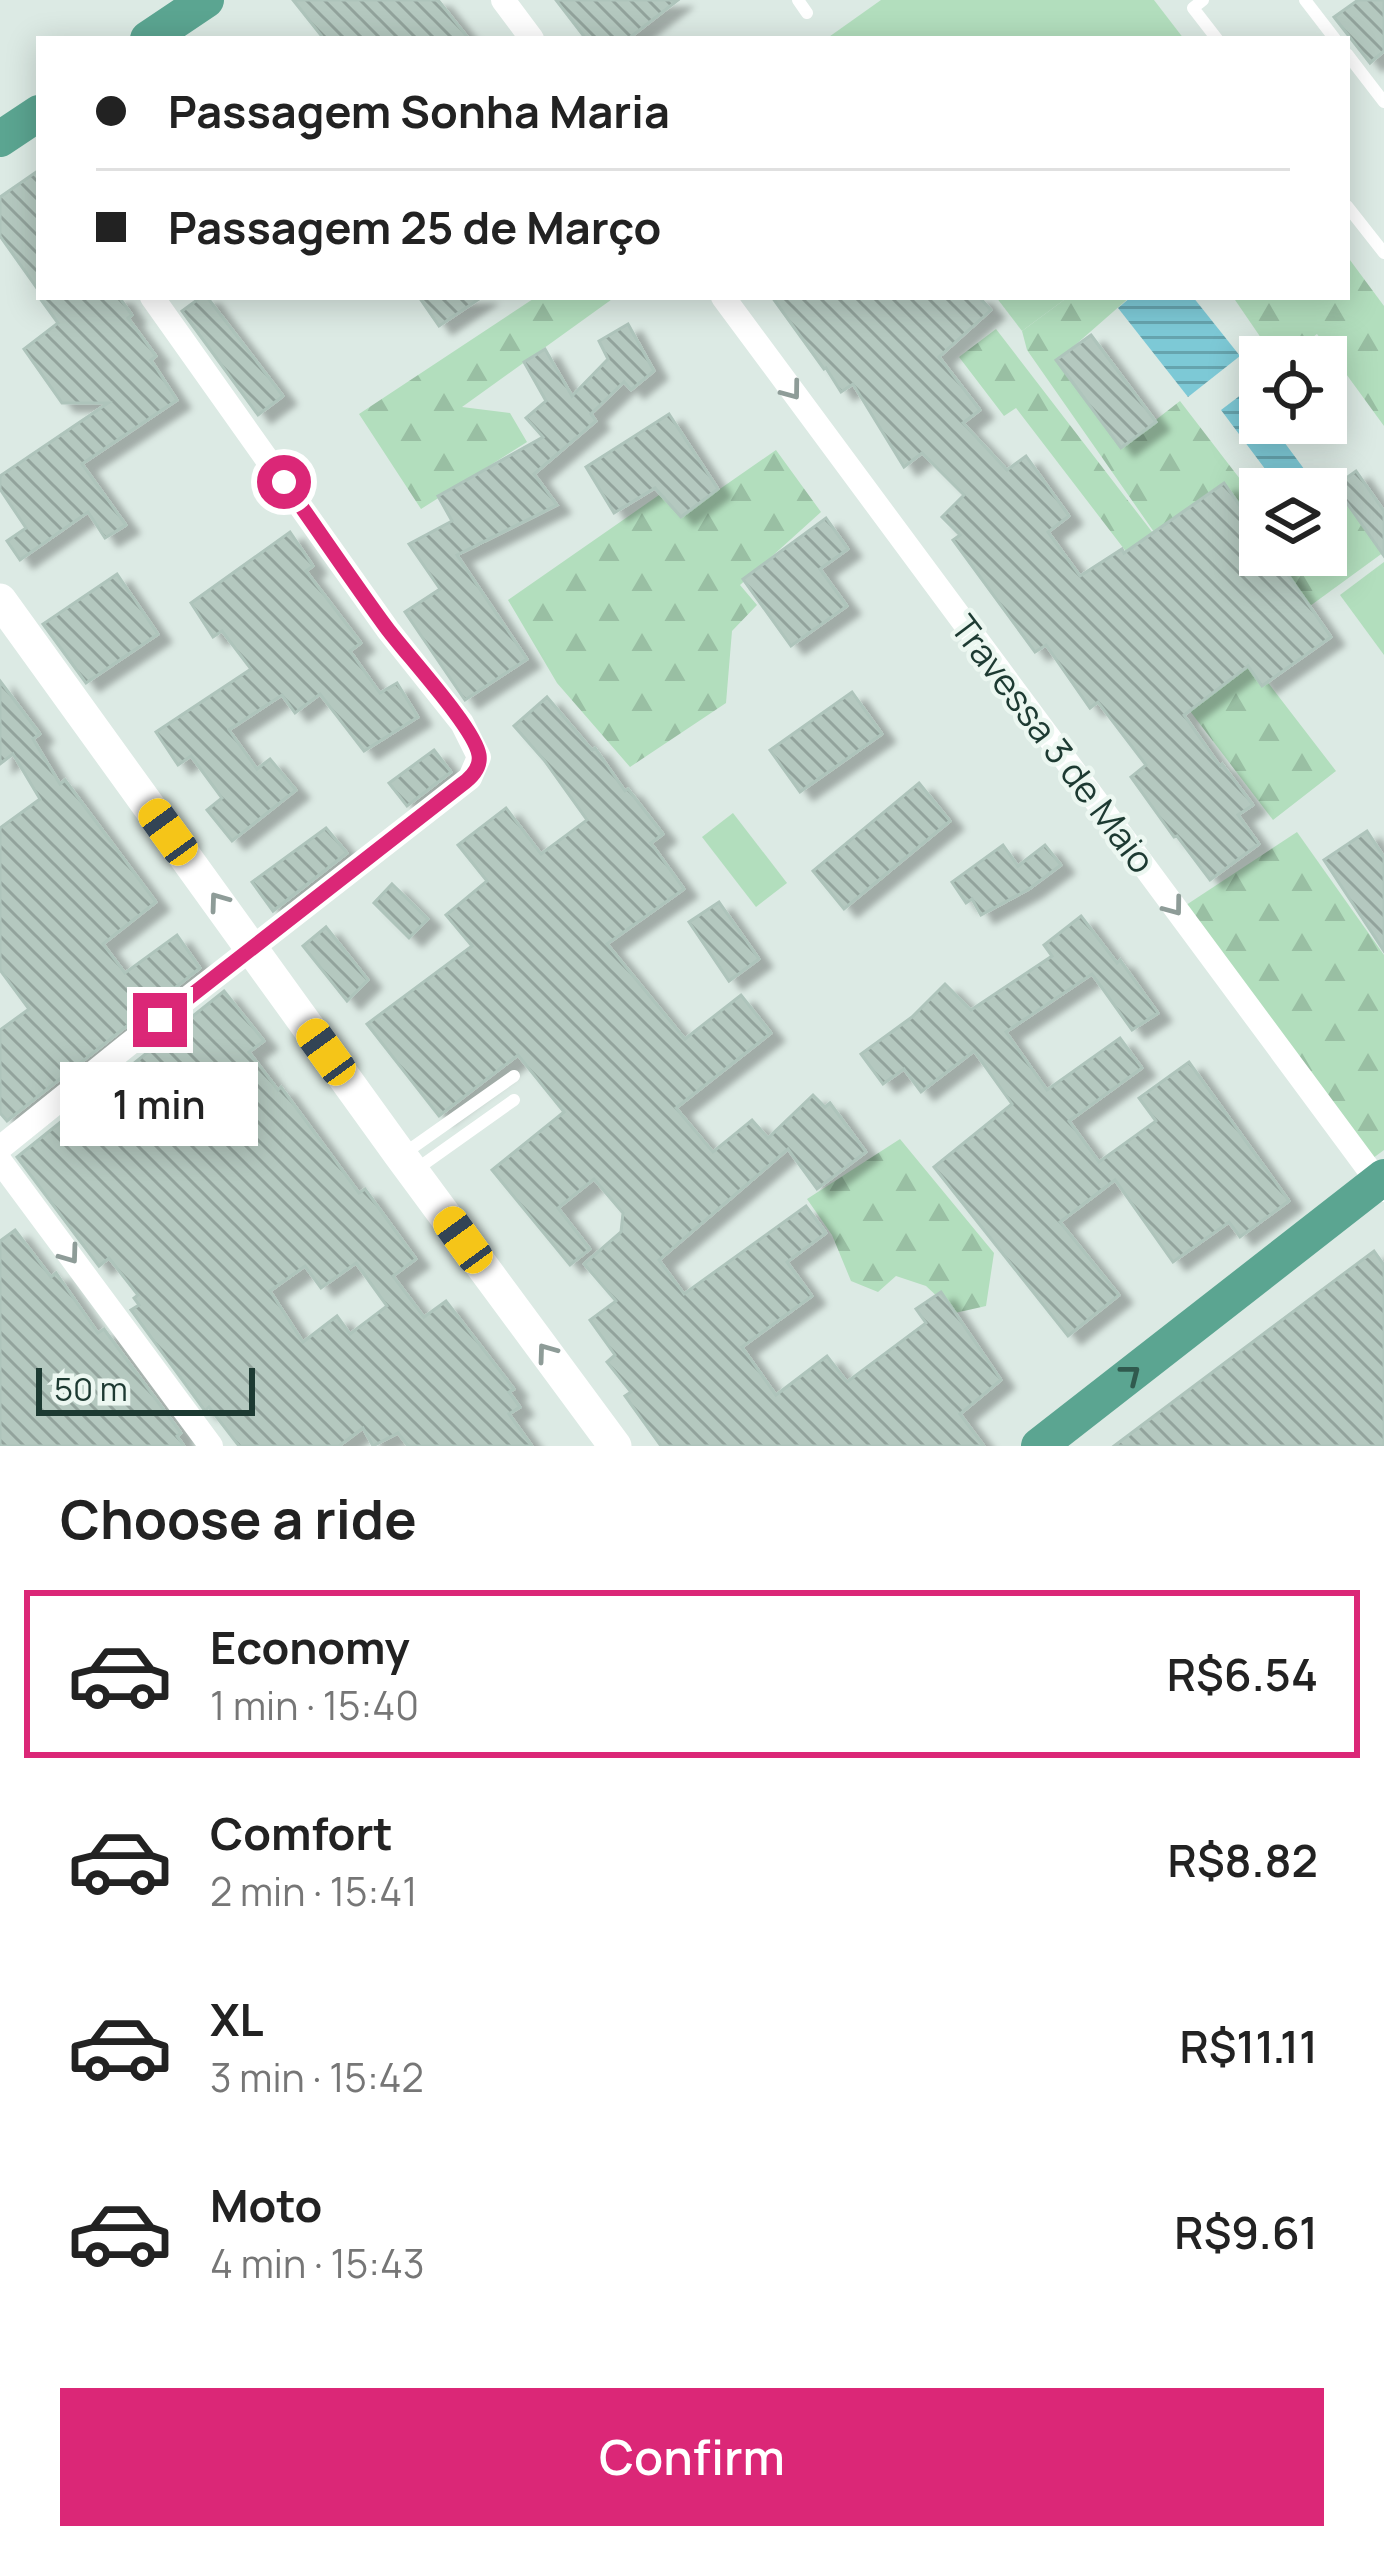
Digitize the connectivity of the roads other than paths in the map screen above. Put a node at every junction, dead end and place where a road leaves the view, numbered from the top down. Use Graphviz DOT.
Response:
graph roads {
  1 [pos="206,0"];
  2 [pos="503,0"];
  3 [pos="798,0"];
  4 [pos="1203,0"];
  5 [pos="1305,0"];
  6 [pos="807,13"];
  7 [pos="152,36"];
  8 [pos="530,36"];
  9 [pos="1215,36"];
  10 [pos="1333,36"];
  11 [pos="1350,58"];
  12 [pos="1384,102"];
  13 [pos="1350,210"];
  14 [pos="1384,253"];
  15 [pos="154,300"];
  16 [pos="725,300"];
  17 [pos="0,600"];
  18 [pos="252,948"];
  19 [pos="514,1076"];
  20 [pos="514,1100"];
  21 [pos="0,1148"];
  22 [pos="0,1161"];
  23 [pos="407,1164"];
  24 [pos="1382,1183"];
  25 [pos="211,1446"];
  26 [pos="615,1446"];
  27 [pos="1039,1446"];
  1 -- 7 [label="main road"];
  2 -- 8 [label="street"];
  3 -- 6 [label="lane"];
  4 -- 9 [label="lane"];
  5 -- 10 [label="lane"];
  11 -- 12 [label="lane"];
  13 -- 14 [label="lane"];
  15 -- 18 [label="street"];
  16 -- 24 [label="street, Travessa 3 de Maio, one-way"];
  18 -- 17 [label="main road, one-way"];
  18 -- 21 [label="street"];
  18 -- 23 [label="main road"];
  19 -- 23 [label="lane"];
  20 -- 23 [label="lane"];
  22 -- 25 [label="street, one-way"];
  26 -- 23 [label="main road, one-way"];
  27 -- 24 [label="main road, one-way"];
}
